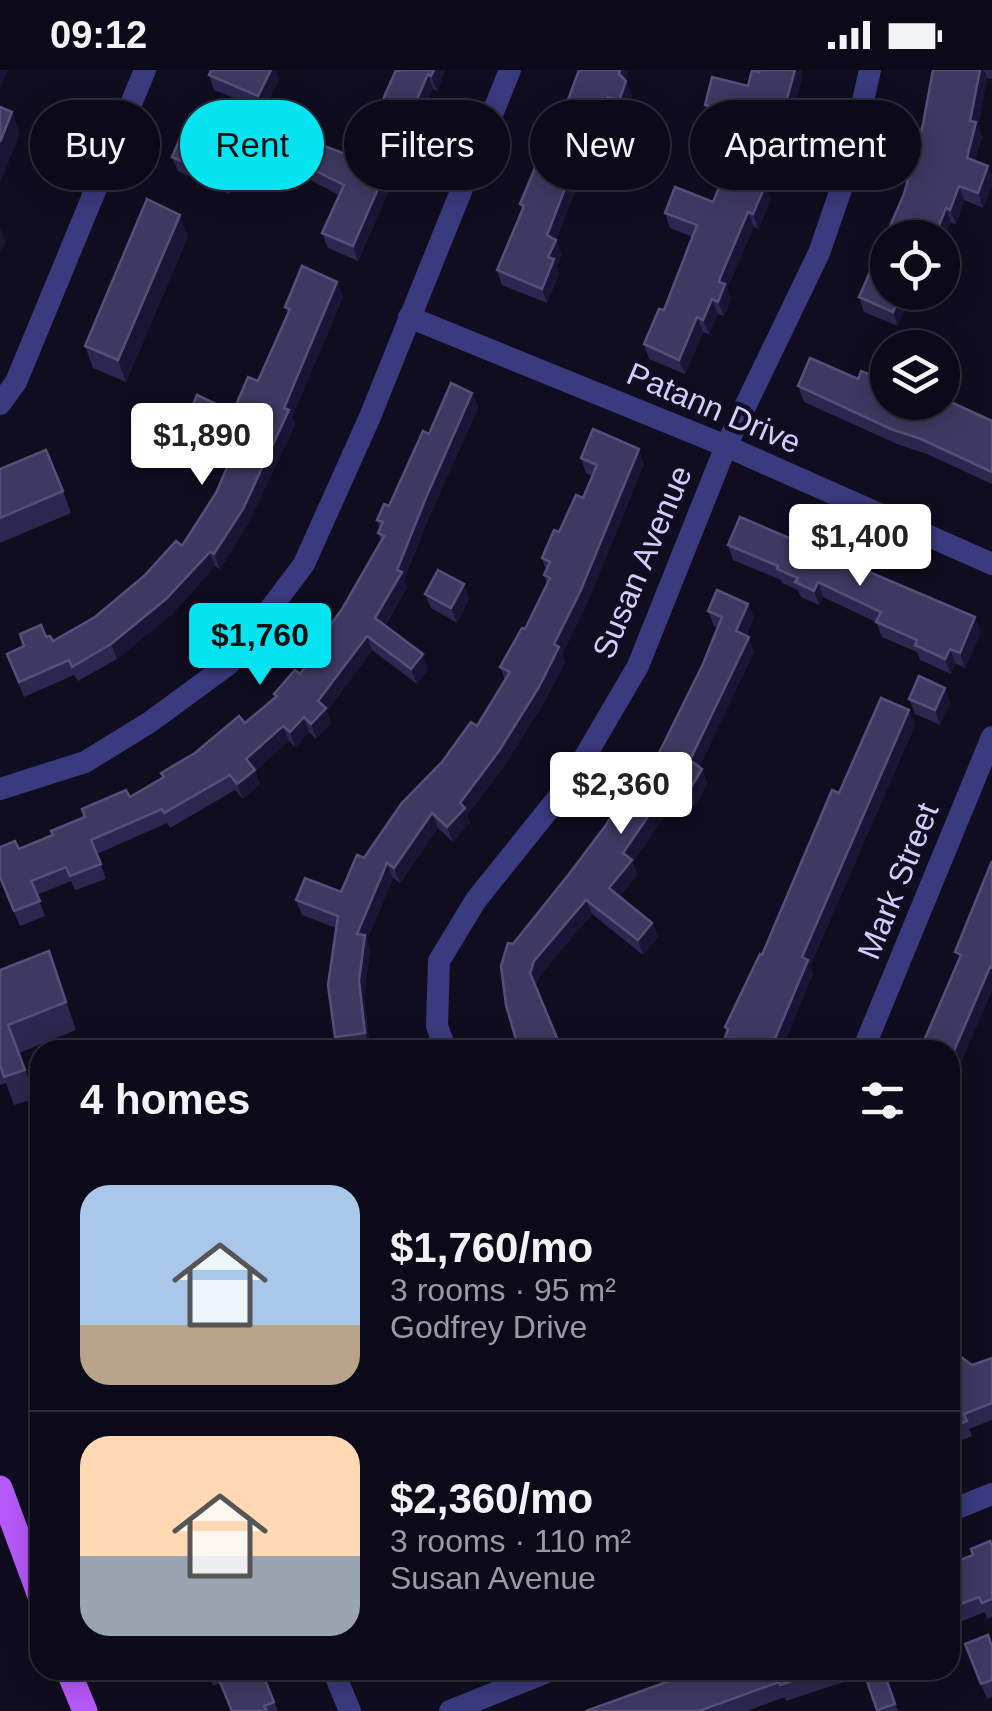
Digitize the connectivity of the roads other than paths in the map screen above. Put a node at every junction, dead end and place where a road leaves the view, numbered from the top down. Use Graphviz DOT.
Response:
graph roads {
  1 [pos="145,70"];
  2 [pos="510,70"];
  3 [pos="870,70"];
  4 [pos="409,317"];
  5 [pos="0,404"];
  6 [pos="726,446"];
  7 [pos="992,564"];
  8 [pos="992,737"];
  9 [pos="1,784"];
  10 [pos="442,1040"];
  11 [pos="867,1040"];
  12 [pos="0,1488"];
  13 [pos="992,1494"];
  14 [pos="960,1507"];
  15 [pos="30,1569"];
  16 [pos="72,1680"];
  17 [pos="338,1680"];
  18 [pos="527,1680"];
  19 [pos="84,1711"];
  20 [pos="350,1711"];
  21 [pos="450,1711"];
  1 -- 5 [label="street"];
  2 -- 4 [label="street"];
  3 -- 6 [label="street, Susan Avenue"];
  4 -- 6 [label="street, Patann Drive"];
  4 -- 9 [label="street"];
  6 -- 7 [label="street, Patann Drive"];
  6 -- 10 [label="street, Susan Avenue"];
  8 -- 11 [label="street, Mark Street"];
  12 -- 15 [label="main road"];
  13 -- 14 [label="street"];
  16 -- 19 [label="main road"];
  17 -- 20 [label="street"];
  18 -- 21 [label="street"];
}
